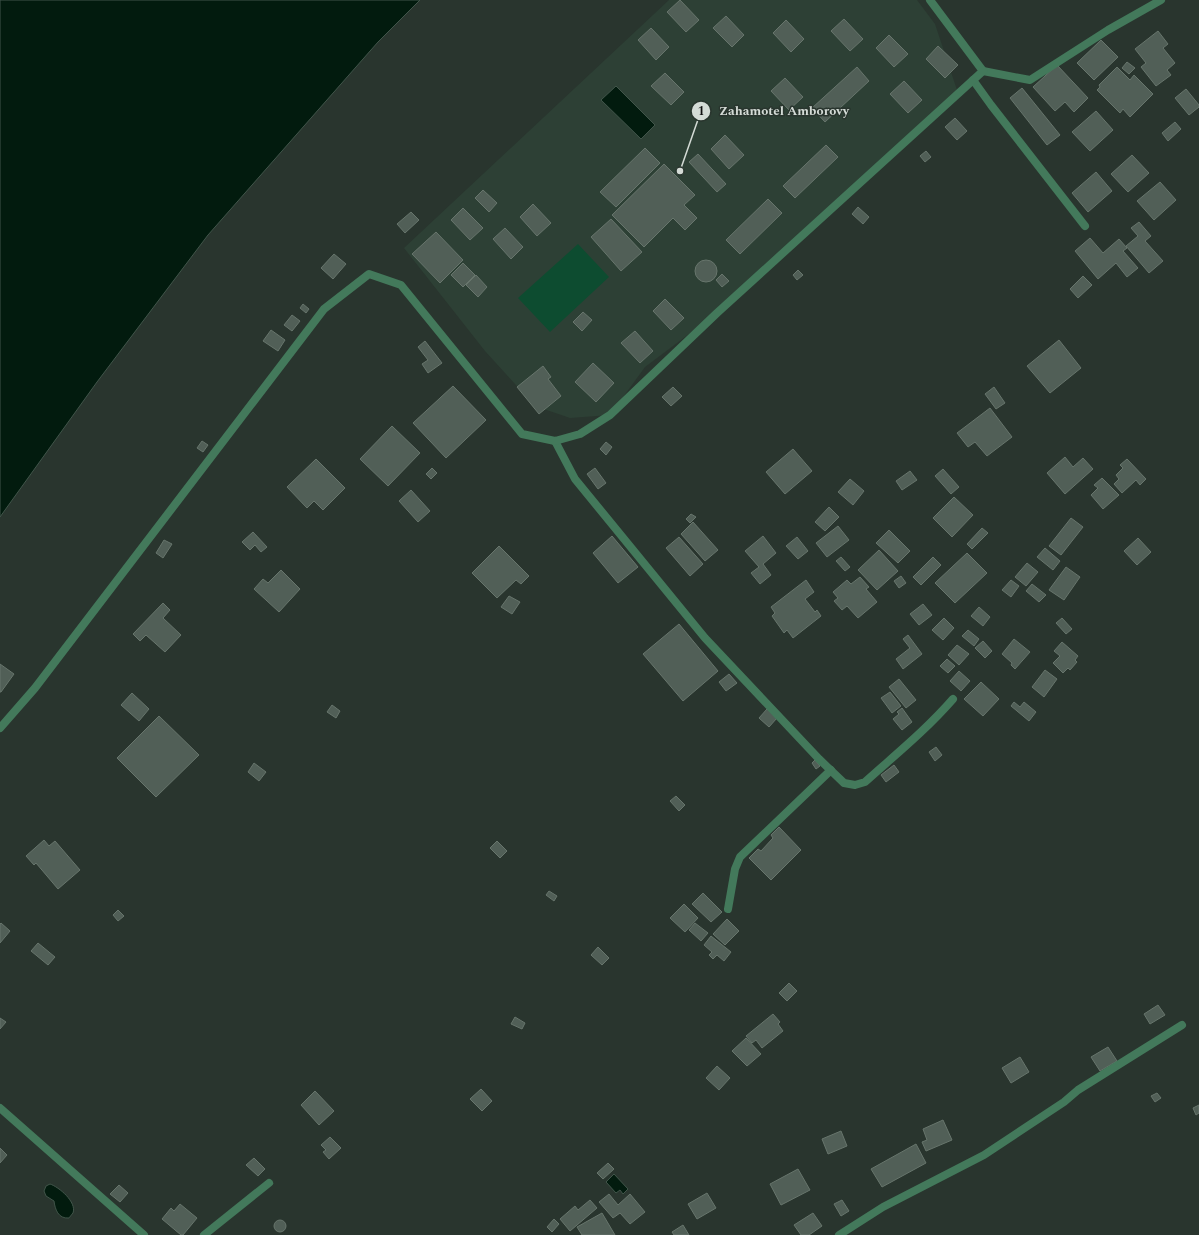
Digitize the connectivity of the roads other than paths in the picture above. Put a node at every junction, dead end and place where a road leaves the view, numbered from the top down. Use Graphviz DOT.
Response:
graph roads {
  1 [pos="930,0"];
  2 [pos="1161,0"];
  3 [pos="983,71"];
  4 [pos="974,80"];
  5 [pos="1085,226"];
  6 [pos="555,441"];
  7 [pos="953,700"];
  8 [pos="0,728"];
  9 [pos="831,770"];
  10 [pos="728,909"];
  11 [pos="1182,1025"];
  12 [pos="0,1108"];
  13 [pos="269,1183"];
  14 [pos="144,1235"];
  15 [pos="204,1235"];
  16 [pos="839,1235"];
  1 -- 3 [label="street"];
  2 -- 3 [label="street"];
  3 -- 4 [label="street"];
  4 -- 5 [label="street"];
  4 -- 6 [label="street"];
  6 -- 8 [label="street"];
  6 -- 9 [label="street"];
  7 -- 9 [label="street"];
  9 -- 10 [label="street"];
  11 -- 16 [label="street"];
  12 -- 14 [label="street"];
  13 -- 15 [label="street"];
}
